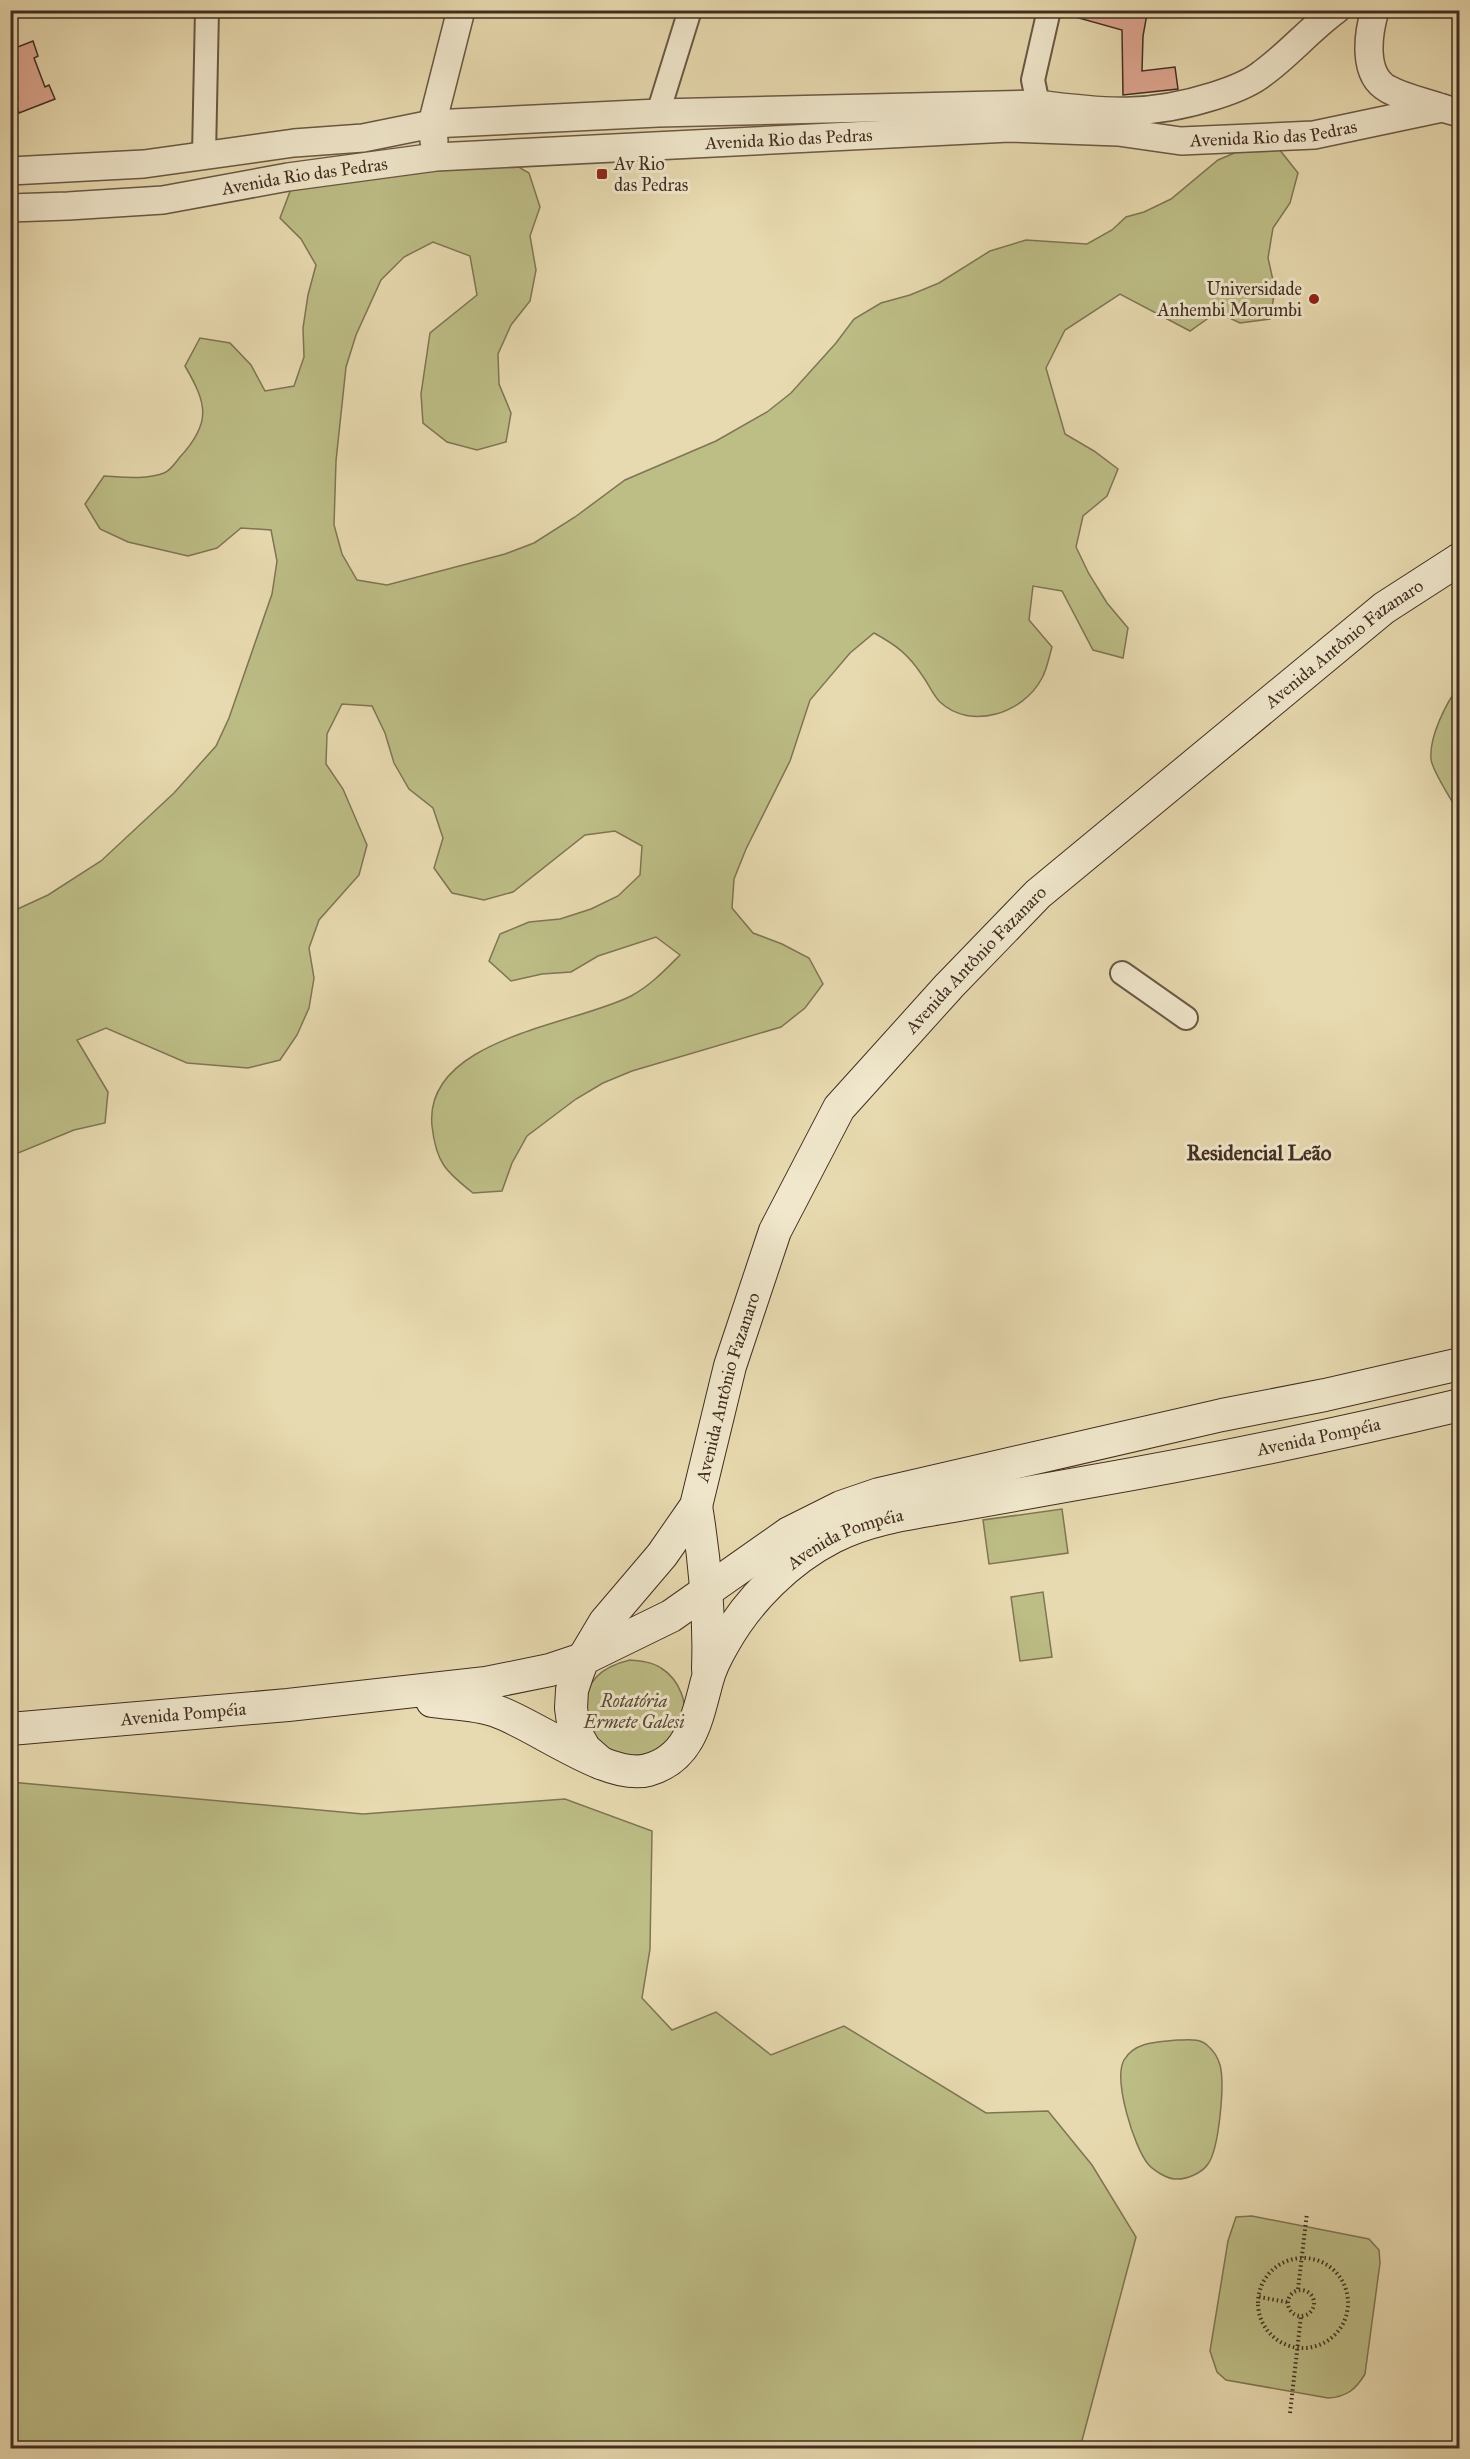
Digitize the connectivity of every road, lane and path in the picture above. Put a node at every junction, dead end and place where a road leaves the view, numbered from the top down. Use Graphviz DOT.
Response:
graph roads {
  1 [pos="207,10"];
  2 [pos="461,10"];
  3 [pos="690,10"];
  4 [pos="1336,10"];
  5 [pos="1375,10"];
  6 [pos="1047,11"];
  7 [pos="1038,104"];
  8 [pos="1454,109"];
  9 [pos="658,113"];
  10 [pos="432,124"];
  11 [pos="204,155"];
  12 [pos="436,157"];
  13 [pos="10,171"];
  14 [pos="10,208"];
  15 [pos="1460,560"];
  16 [pos="1122,973"];
  17 [pos="1186,1018"];
  18 [pos="1460,1365"];
  19 [pos="1325,1395"];
  20 [pos="1460,1406"];
  21 [pos="1285,1443"];
  22 [pos="696,1506"];
  23 [pos="759,1554"];
  24 [pos="708,1588"];
  25 [pos="583,1659"];
  26 [pos="707,1679"];
  27 [pos="355,1697"];
  28 [pos="10,1729"];
  29 [pos="602,1763"];
  30 [pos="1307,2213"];
  31 [pos="1302,2258"];
  32 [pos="1298,2289"];
  33 [pos="1259,2297"];
  34 [pos="1287,2302"];
  35 [pos="1301,2316"];
  36 [pos="1297,2348"];
  37 [pos="1290,2413"];
  1 -- 11 [label="street"];
  2 -- 10 [label="street"];
  3 -- 9 [label="street"];
  4 -- 7 [label="street, Avenida Rio das Pedras"];
  5 -- 8 [label="street"];
  6 -- 7 [label="street"];
  7 -- 9 [label="street, Avenida Rio das Pedras"];
  8 -- 12 [label="street, Avenida Rio das Pedras"];
  9 -- 10 [label="street, Avenida Rio das Pedras"];
  10 -- 11 [label="street, Avenida Rio das Pedras"];
  10 -- 12 [label="street"];
  11 -- 13 [label="street, Avenida Rio das Pedras"];
  12 -- 14 [label="street, Avenida Rio das Pedras"];
  15 -- 22 [label="main road, Avenida Antônio Fazanaro"];
  16 -- 17 [label="street"];
  18 -- 19 [label="main road, Avenida Pompéia"];
  19 -- 21 [label="main road"];
  19 -- 23 [label="main road, Avenida Pompéia"];
  20 -- 21 [label="main road, Avenida Pompéia"];
  21 -- 26 [label="main road, Avenida Pompéia"];
  22 -- 23 [label="main road"];
  22 -- 24 [label="main road, Avenida Antônio Fazanaro"];
  22 -- 25 [label="main road, Avenida Antônio Fazanaro"];
  23 -- 24 [label="main road, Avenida Pompéia"];
  24 -- 25 [label="main road, Avenida Pompéia"];
  24 -- 26 [label="main road, Avenida Antônio Fazanaro"];
  25 -- 27 [label="main road, Avenida Pompéia"];
  25 -- 29 [label="main road, Avenida Antônio Fazanaro"];
  26 -- 29 [label="main road, Avenida Pompéia"];
  27 -- 28 [label="main road, Avenida Pompéia"];
  27 -- 29 [label="main road, Avenida Pompéia"];
  30 -- 31 [label="path"];
  31 -- 32 [label="path"];
  31 -- 33 [label="path"];
  31 -- 36 [label="path"];
  32 -- 34 [label="path"];
  32 -- 35 [label="path"];
  33 -- 34 [label="path"];
  33 -- 36 [label="path"];
  34 -- 35 [label="path"];
  35 -- 36 [label="path"];
  36 -- 37 [label="path"];
}
